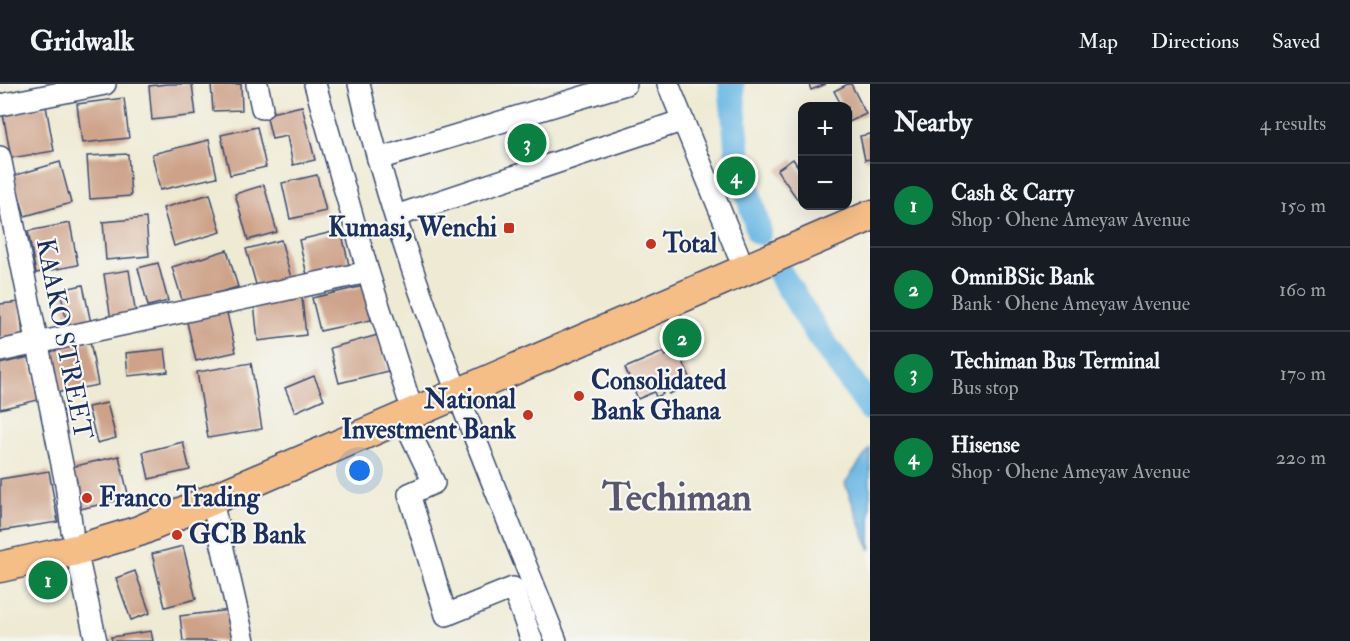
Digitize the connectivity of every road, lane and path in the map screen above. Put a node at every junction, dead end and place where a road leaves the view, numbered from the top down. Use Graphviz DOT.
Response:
graph roads {
  1 [pos="105,84"];
  2 [pos="257,84"];
  3 [pos="315,84"];
  4 [pos="359,84"];
  5 [pos="626,84"];
  6 [pos="668,84"];
  7 [pos="565,93"];
  8 [pos="0,105"];
  9 [pos="262,108"];
  10 [pos="681,121"];
  11 [pos="0,157"];
  12 [pos="378,159"];
  13 [pos="869,206"];
  14 [pos="396,216"];
  15 [pos="796,238"];
  16 [pos="738,254"];
  17 [pos="368,272"];
  18 [pos="693,283"];
  19 [pos="38,342"];
  20 [pos="0,351"];
  21 [pos="455,387"];
  22 [pos="405,408"];
  23 [pos="212,501"];
  24 [pos="74,541"];
  25 [pos="0,547"];
  26 [pos="0,567"];
  27 [pos="96,641"];
  28 [pos="244,641"];
  29 [pos="532,641"];
  30 [pos="556,641"];
  1 -- 8 [label="street"];
  2 -- 9 [label="street"];
  3 -- 17 [label="street"];
  4 -- 12 [label="street"];
  5 -- 7 [label="street"];
  6 -- 10 [label="street"];
  7 -- 12 [label="street"];
  10 -- 14 [label="street"];
  10 -- 16 [label="street"];
  11 -- 19 [label="street, KAAKO STREET"];
  12 -- 14 [label="street"];
  13 -- 15 [label="highway"];
  14 -- 21 [label="street"];
  15 -- 16 [label="highway"];
  15 -- 18 [label="highway"];
  16 -- 18 [label="highway"];
  17 -- 19 [label="street"];
  17 -- 22 [label="street"];
  18 -- 21 [label="highway"];
  19 -- 20 [label="street"];
  19 -- 24 [label="street, KAAKO STREET"];
  21 -- 22 [label="highway"];
  21 -- 30 [label="street"];
  22 -- 23 [label="highway"];
  22 -- 24 [label="highway"];
  22 -- 29 [label="street"];
  23 -- 24 [label="highway"];
  23 -- 28 [label="street"];
  24 -- 25 [label="highway"];
  24 -- 26 [label="highway"];
  24 -- 27 [label="street, KAAKO STREET"];
}
